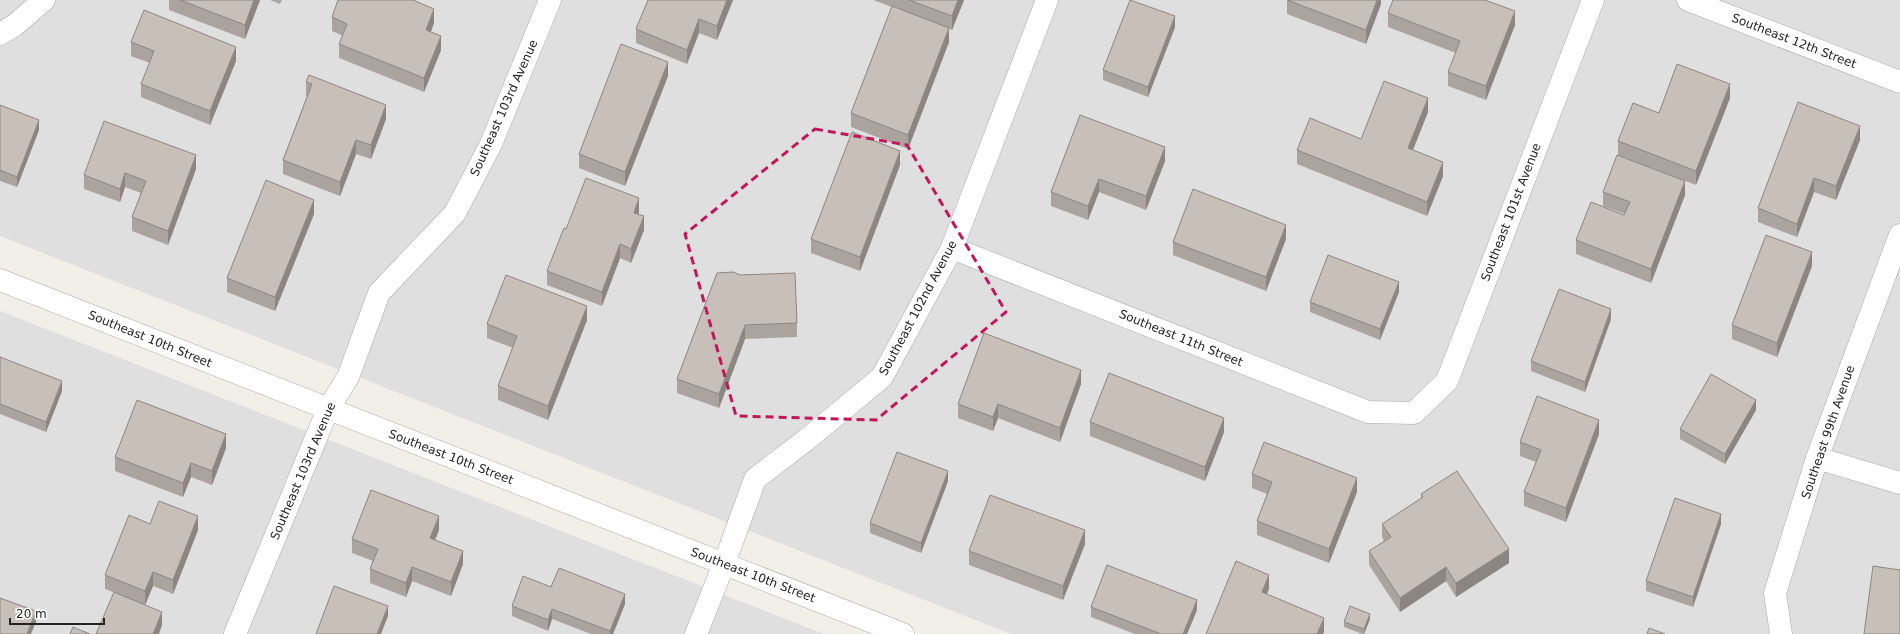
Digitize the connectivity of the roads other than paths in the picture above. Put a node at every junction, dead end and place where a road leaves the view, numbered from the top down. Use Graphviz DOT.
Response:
graph roads {
  1 [pos="44,0"];
  2 [pos="550,0"];
  3 [pos="1047,0"];
  4 [pos="1592,0"];
  5 [pos="1688,0"];
  6 [pos="0,34"];
  7 [pos="1900,82"];
  8 [pos="1900,235"];
  9 [pos="952,248"];
  10 [pos="0,280"];
  11 [pos="328,409"];
  12 [pos="1414,413"];
  13 [pos="1817,458"];
  14 [pos="1900,483"];
  15 [pos="724,564"];
  16 [pos="234,634"];
  17 [pos="696,634"];
  18 [pos="903,634"];
  19 [pos="1781,634"];
  1 -- 6 [label="street"];
  2 -- 11 [label="street, Southeast 103rd Avenue"];
  3 -- 9 [label="street, Southeast 102nd Avenue"];
  4 -- 12 [label="street, Southeast 101st Avenue"];
  5 -- 7 [label="street, Southeast 12th Street"];
  8 -- 13 [label="street, Southeast 99th Avenue"];
  9 -- 12 [label="street, Southeast 11th Street"];
  9 -- 15 [label="street, Southeast 102nd Avenue"];
  10 -- 11 [label="street, Southeast 10th Street"];
  11 -- 15 [label="street, Southeast 10th Street"];
  11 -- 16 [label="street, Southeast 103rd Avenue"];
  13 -- 14 [label="street"];
  13 -- 19 [label="street, Southeast 99th Avenue"];
  15 -- 17 [label="street, Southeast 102nd Avenue"];
  15 -- 18 [label="street, Southeast 10th Street"];
}
